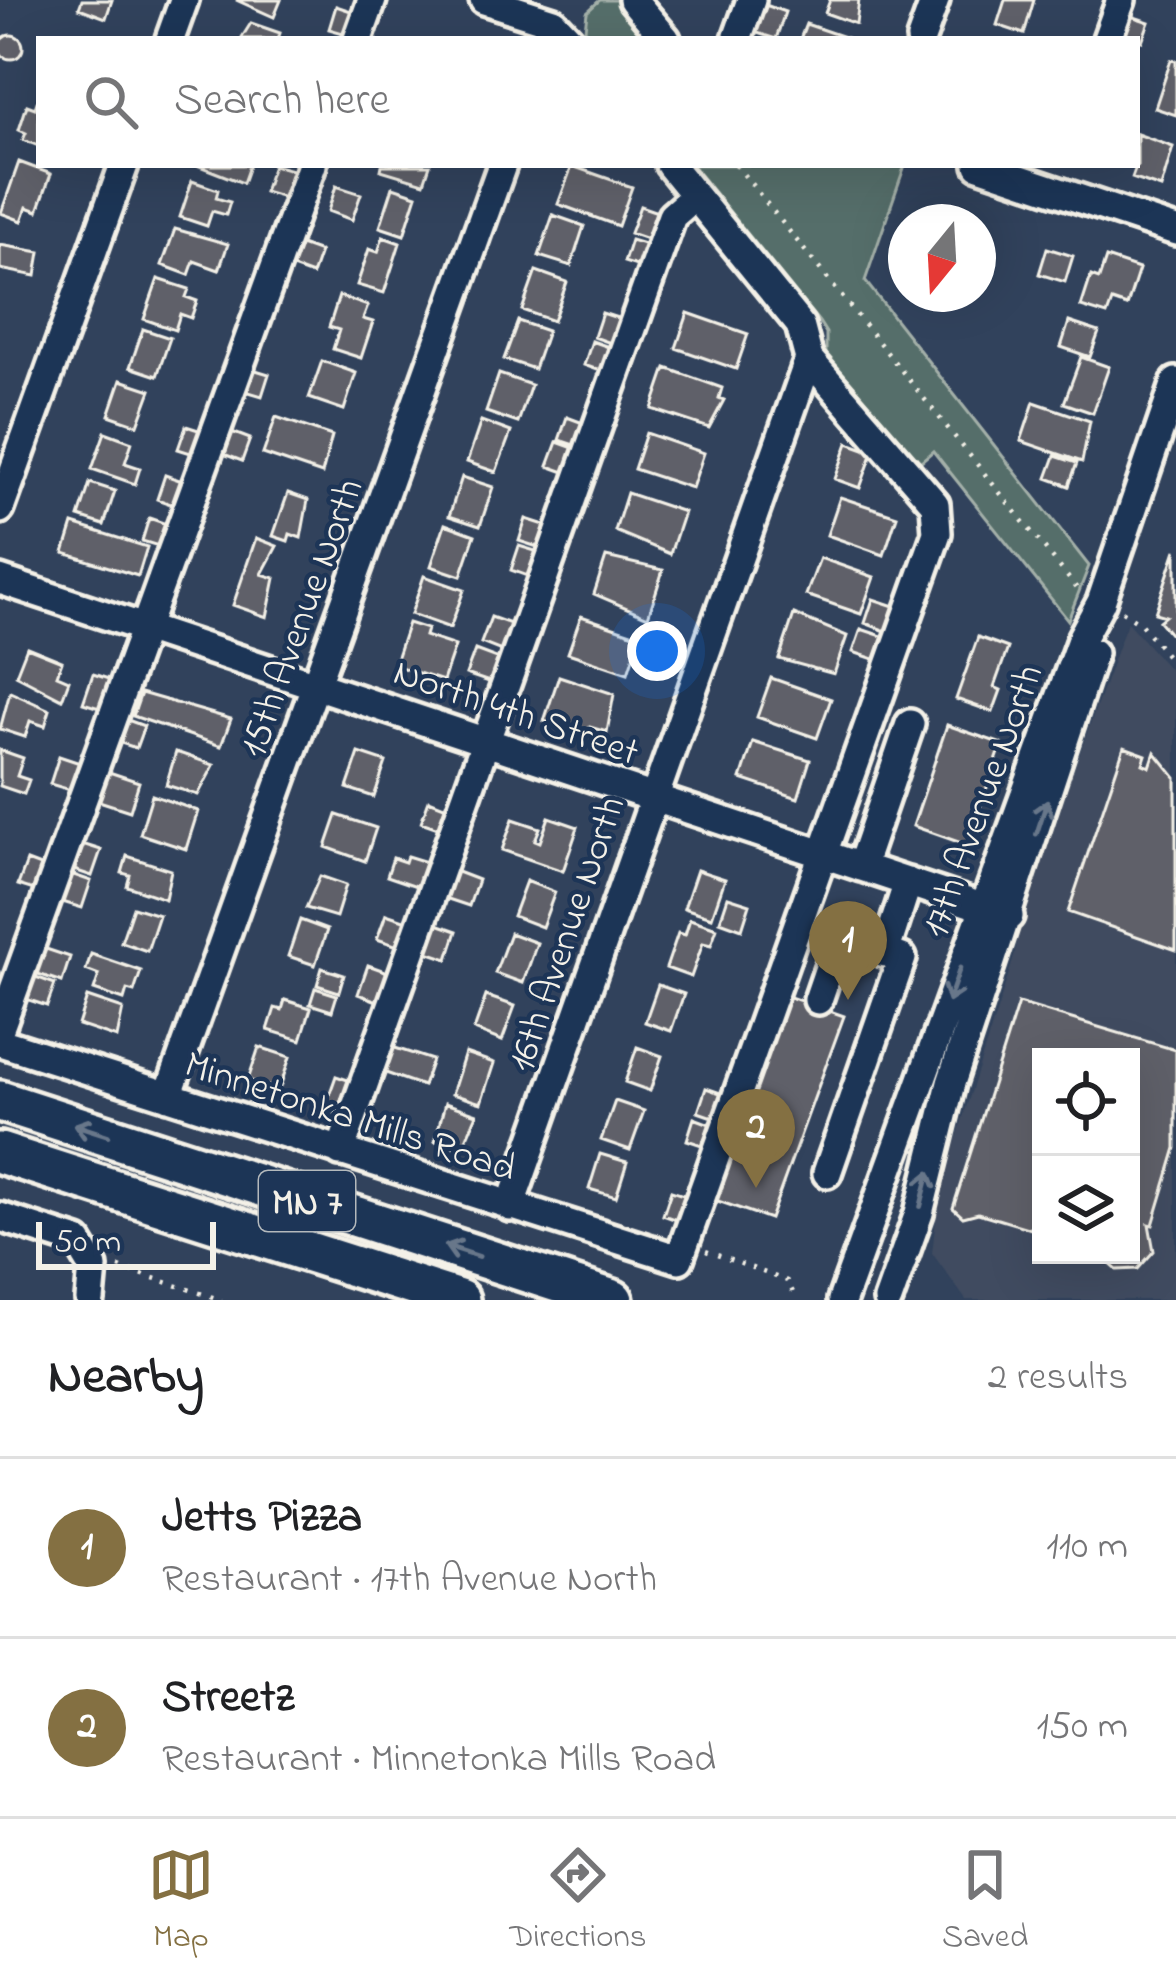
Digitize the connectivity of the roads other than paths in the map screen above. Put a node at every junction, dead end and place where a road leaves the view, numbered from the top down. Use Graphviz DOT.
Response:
graph roads {
  1 [pos="184,0"];
  2 [pos="372,0"];
  3 [pos="484,0"];
  4 [pos="633,0"];
  5 [pos="751,0"];
  6 [pos="935,0"];
  7 [pos="1121,0"];
  8 [pos="557,25"];
  9 [pos="171,36"];
  10 [pos="359,36"];
  11 [pos="663,36"];
  12 [pos="738,36"];
  13 [pos="922,36"];
  14 [pos="1108,36"];
  15 [pos="123,168"];
  16 [pos="312,168"];
  17 [pos="501,168"];
  18 [pos="672,168"];
  19 [pos="998,168"];
  20 [pos="1057,177"];
  21 [pos="695,196"];
  22 [pos="1176,231"];
  23 [pos="810,352"];
  24 [pos="1176,382"];
  25 [pos="0,509"];
  26 [pos="0,580"];
  27 [pos="145,629"];
  28 [pos="316,684"];
  29 [pos="910,724"];
  30 [pos="488,743"];
  31 [pos="653,797"];
  32 [pos="821,853"];
  33 [pos="861,867"];
  34 [pos="908,882"];
  35 [pos="995,912"];
  36 [pos="885,952"];
  37 [pos="818,1000"];
  38 [pos="0,1028"];
  39 [pos="0,1042"];
  40 [pos="168,1096"];
  41 [pos="0,1101"];
  42 [pos="340,1152"];
  43 [pos="0,1153"];
  44 [pos="827,1173"];
  45 [pos="510,1207"];
  46 [pos="0,1217"];
  47 [pos="90,1300"];
  48 [pos="459,1300"];
  49 [pos="614,1300"];
  50 [pos="842,1300"];
  51 [pos="888,1300"];
  1 -- 9 [label="street"];
  2 -- 10 [label="street"];
  3 -- 8 [label="street"];
  4 -- 11 [label="street"];
  5 -- 12 [label="street"];
  6 -- 13 [label="street"];
  7 -- 14 [label="street"];
  15 -- 25 [label="street"];
  16 -- 27 [label="street"];
  17 -- 28 [label="street, 15th Avenue North"];
  18 -- 21 [label="street"];
  19 -- 20 [label="street"];
  20 -- 22 [label="street"];
  21 -- 23 [label="street"];
  21 -- 30 [label="street"];
  23 -- 31 [label="street, 16th Avenue North"];
  23 -- 32 [label="street"];
  24 -- 35 [label="street, 17th Avenue North"];
  26 -- 27 [label="street, North 4th Street"];
  27 -- 28 [label="street, North 4th Street"];
  27 -- 38 [label="street"];
  28 -- 30 [label="street, North 4th Street"];
  28 -- 40 [label="street, 15th Avenue North"];
  29 -- 33 [label="street"];
  30 -- 31 [label="street, North 4th Street"];
  30 -- 42 [label="street"];
  31 -- 32 [label="street, North 4th Street"];
  31 -- 45 [label="street, 16th Avenue North"];
  32 -- 33 [label="street, North 4th Street"];
  32 -- 45 [label="street, Minnetonka Mills Road"];
  33 -- 34 [label="street, North 4th Street"];
  34 -- 35 [label="street, North 4th Street"];
  34 -- 36 [label="street"];
  35 -- 50 [label="street, 17th Avenue North, one-way"];
  51 -- 35 [label="street, 17th Avenue North, one-way"];
  36 -- 37 [label="street"];
  36 -- 44 [label="street"];
  39 -- 40 [label="street, Minnetonka Mills Road"];
  40 -- 42 [label="street, Minnetonka Mills Road"];
  49 -- 41 [label="highway, MN 7, one-way"];
  42 -- 45 [label="street, Minnetonka Mills Road"];
  43 -- 48 [label="highway, MN 7"];
  46 -- 47 [label="street"];
}
